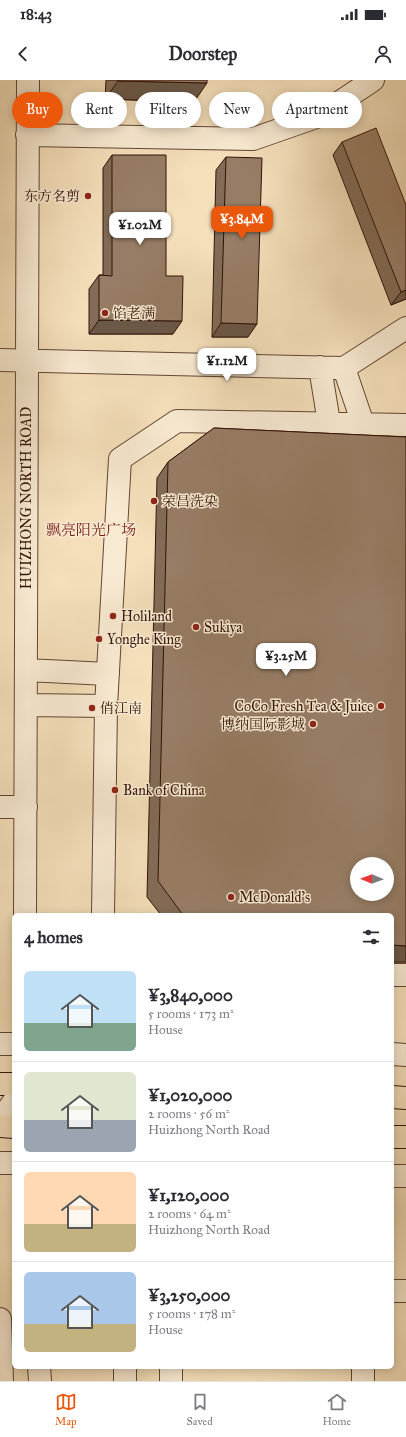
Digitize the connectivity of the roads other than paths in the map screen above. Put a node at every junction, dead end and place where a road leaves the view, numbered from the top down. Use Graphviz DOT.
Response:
graph roads {
  1 [pos="28,80"];
  2 [pos="373,80"];
  3 [pos="27,135"];
  4 [pos="406,328"];
  5 [pos="0,360"];
  6 [pos="26,360"];
  7 [pos="320,367"];
  8 [pos="344,368"];
  9 [pos="329,423"];
  10 [pos="362,424"];
  11 [pos="406,425"];
  12 [pos="26,670"];
  13 [pos="108,674"];
  14 [pos="26,706"];
  15 [pos="106,706"];
  16 [pos="0,807"];
  17 [pos="26,807"];
  18 [pos="25,913"];
  19 [pos="103,913"];
  20 [pos="394,975"];
  21 [pos="406,975"];
  22 [pos="0,1044"];
  23 [pos="12,1044"];
  24 [pos="394,1054"];
  25 [pos="406,1055"];
  26 [pos="0,1084"];
  27 [pos="12,1084"];
  28 [pos="394,1098"];
  29 [pos="406,1098"];
  30 [pos="12,1104"];
  31 [pos="0,1121"];
  32 [pos="0,1126"];
  33 [pos="12,1127"];
  34 [pos="394,1137"];
  35 [pos="406,1137"];
  36 [pos="0,1163"];
  37 [pos="12,1163"];
  38 [pos="394,1176"];
  39 [pos="406,1176"];
  40 [pos="394,1291"];
  41 [pos="406,1291"];
  42 [pos="0,1319"];
  43 [pos="39,1369"];
  44 [pos="125,1369"];
  45 [pos="171,1369"];
  46 [pos="363,1369"];
  47 [pos="2,1381"];
  48 [pos="40,1381"];
  49 [pos="124,1381"];
  50 [pos="171,1381"];
  51 [pos="363,1381"];
  1 -- 3 [label="street, HUIZHONG NORTH ROAD"];
  2 -- 3 [label="street"];
  3 -- 6 [label="street, HUIZHONG NORTH ROAD"];
  4 -- 8 [label="street"];
  5 -- 6 [label="street"];
  6 -- 7 [label="street"];
  6 -- 12 [label="street, HUIZHONG NORTH ROAD"];
  7 -- 8 [label="street"];
  7 -- 9 [label="street"];
  8 -- 10 [label="street"];
  9 -- 10 [label="street"];
  9 -- 13 [label="street"];
  10 -- 11 [label="street"];
  12 -- 13 [label="street"];
  12 -- 14 [label="street, HUIZHONG NORTH ROAD"];
  13 -- 15 [label="street"];
  14 -- 15 [label="street"];
  14 -- 17 [label="street, HUIZHONG NORTH ROAD"];
  15 -- 19 [label="street"];
  16 -- 17 [label="street"];
  17 -- 18 [label="street, HUIZHONG NORTH ROAD"];
  20 -- 21 [label="street"];
  22 -- 23 [label="street"];
  24 -- 25 [label="street"];
  26 -- 27 [label="main road"];
  28 -- 29 [label="main road"];
  30 -- 31 [label="street"];
  32 -- 33 [label="main road"];
  34 -- 35 [label="main road"];
  36 -- 37 [label="street"];
  38 -- 39 [label="street"];
  40 -- 41 [label="street"];
  42 -- 47 [label="street"];
  43 -- 48 [label="street"];
  44 -- 49 [label="street"];
  45 -- 50 [label="street"];
  46 -- 51 [label="street"];
}
